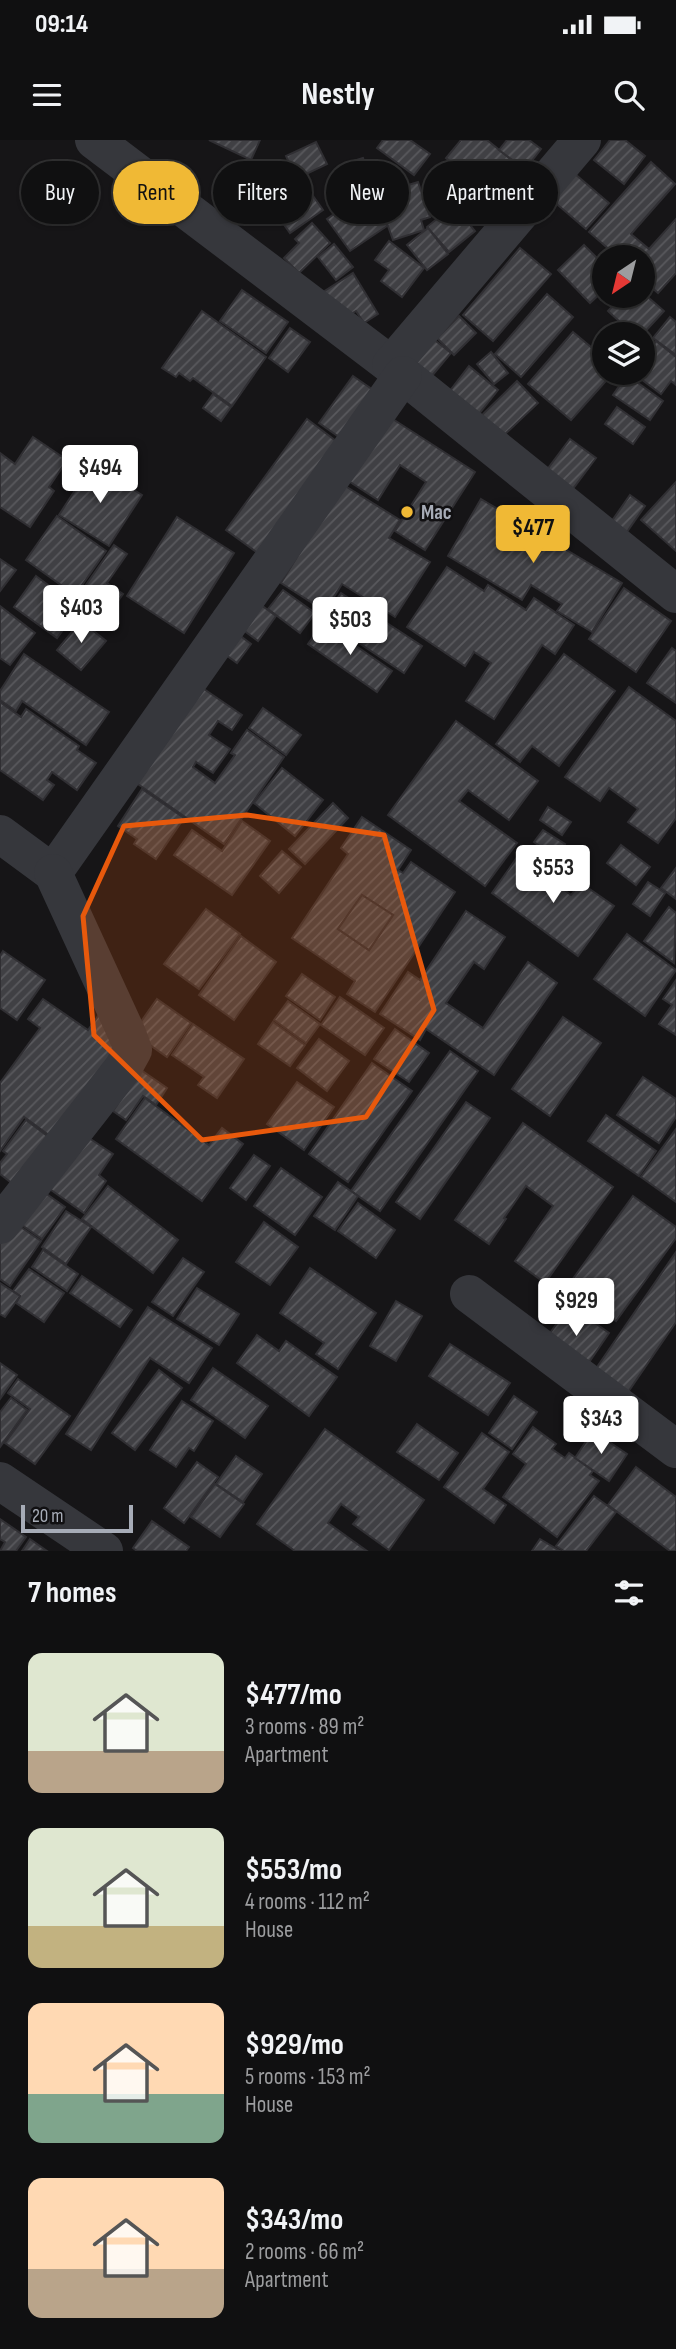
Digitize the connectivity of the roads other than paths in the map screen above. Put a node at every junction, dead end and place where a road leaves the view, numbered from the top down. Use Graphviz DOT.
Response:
graph roads {
  1 [pos="94,140"];
  2 [pos="582,140"];
  3 [pos="397,370"];
  4 [pos="676,594"];
  5 [pos="0,834"];
  6 [pos="53,873"];
  7 [pos="0,1225"];
  8 [pos="469,1294"];
  9 [pos="676,1449"];
  10 [pos="0,1481"];
  11 [pos="98,1549"];
  1 -- 3 [label="street"];
  2 -- 3 [label="street"];
  3 -- 4 [label="street"];
  3 -- 6 [label="street"];
  5 -- 6 [label="street"];
  6 -- 7 [label="street"];
  8 -- 9 [label="street"];
  10 -- 11 [label="street"];
}
